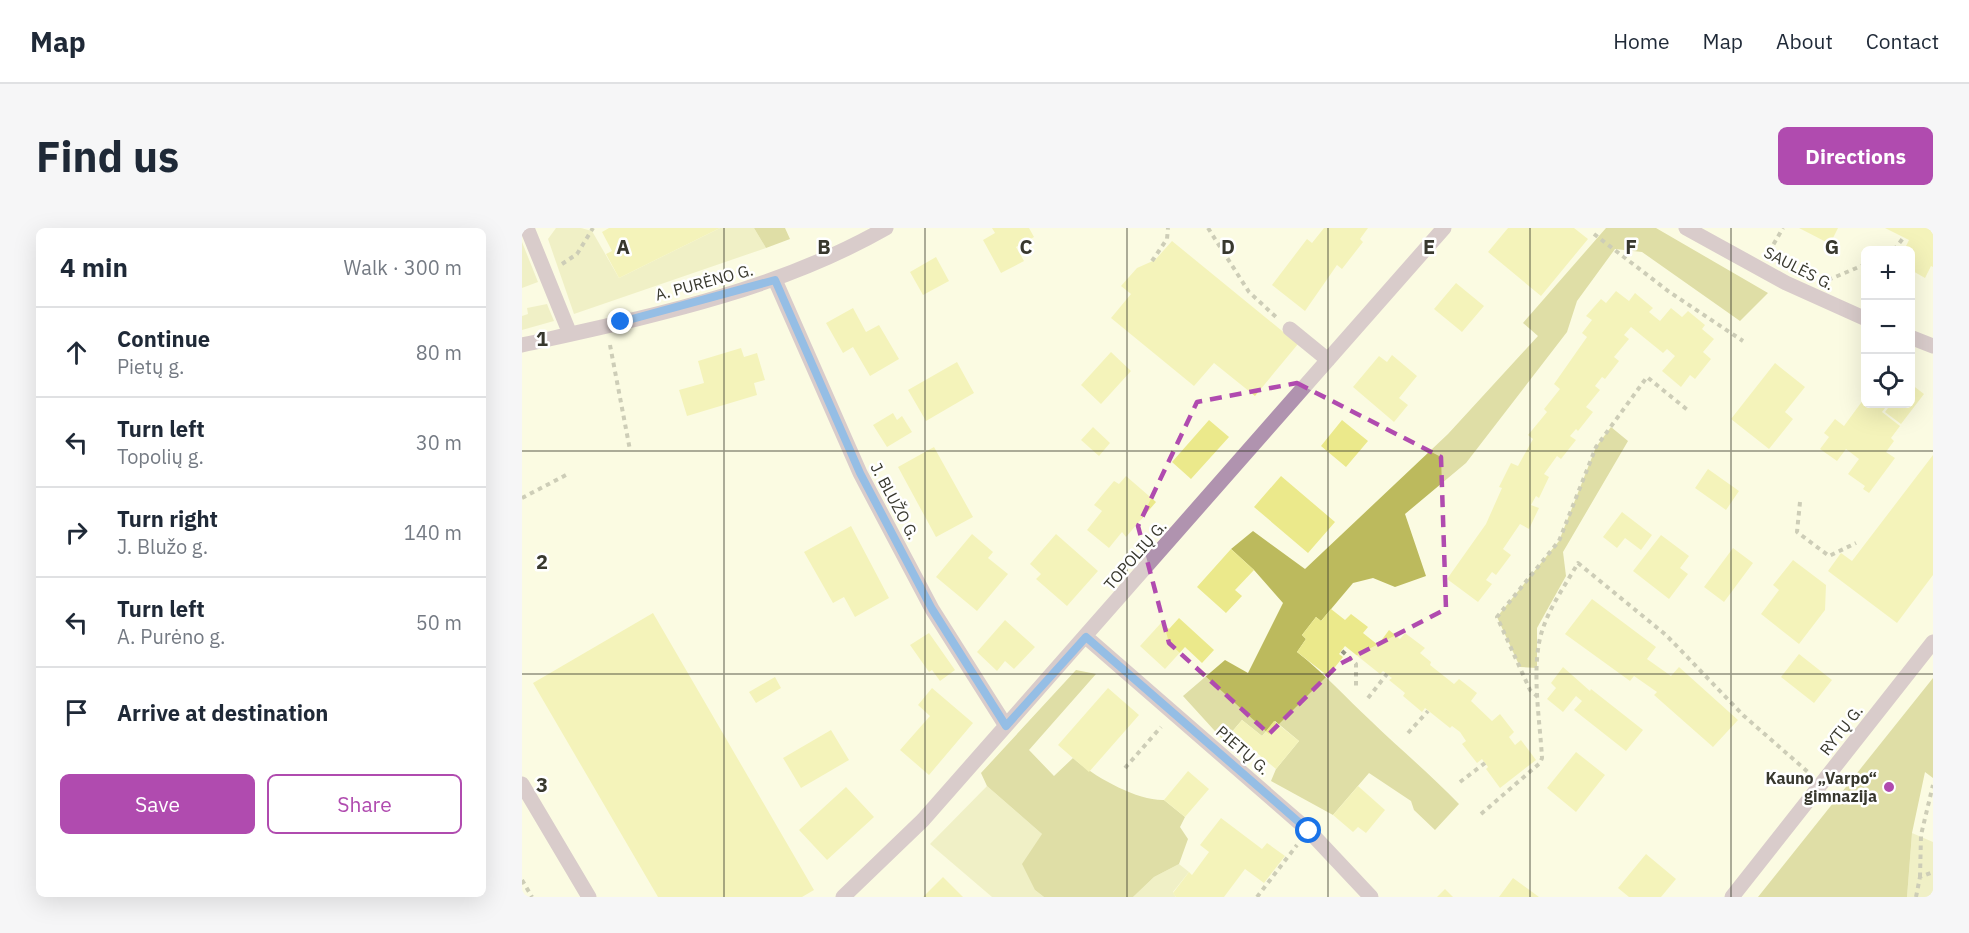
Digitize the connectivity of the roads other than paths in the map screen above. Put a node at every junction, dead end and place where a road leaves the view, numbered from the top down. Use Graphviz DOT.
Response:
graph roads {
  1 [pos="527,228"];
  2 [pos="886,228"];
  3 [pos="1444,228"];
  4 [pos="1686,228"];
  5 [pos="775,280"];
  6 [pos="1861,317"];
  7 [pos="1290,329"];
  8 [pos="570,334"];
  9 [pos="1915,339"];
  10 [pos="522,345"];
  11 [pos="1933,346"];
  12 [pos="1328,360"];
  13 [pos="1086,637"];
  14 [pos="1933,642"];
  15 [pos="1006,726"];
  16 [pos="522,784"];
  17 [pos="589,897"];
  18 [pos="843,897"];
  19 [pos="1371,897"];
  20 [pos="1732,897"];
  1 -- 8 [label="street"];
  2 -- 5 [label="street, A. PURĖNO G."];
  3 -- 12 [label="street, TOPOLIŲ G."];
  4 -- 6 [label="street, SAULĖS G."];
  5 -- 8 [label="street, A. PURĖNO G."];
  5 -- 15 [label="street, J. BLUŽO G."];
  7 -- 12 [label="street"];
  8 -- 10 [label="street, A. PURĖNO G."];
  9 -- 11 [label="street"];
  12 -- 13 [label="street, TOPOLIŲ G."];
  13 -- 15 [label="street, TOPOLIŲ G."];
  13 -- 19 [label="street, PIETŲ G."];
  14 -- 20 [label="street, RYTŲ G."];
  15 -- 18 [label="street, TOPOLIŲ G."];
  16 -- 17 [label="street"];
}
